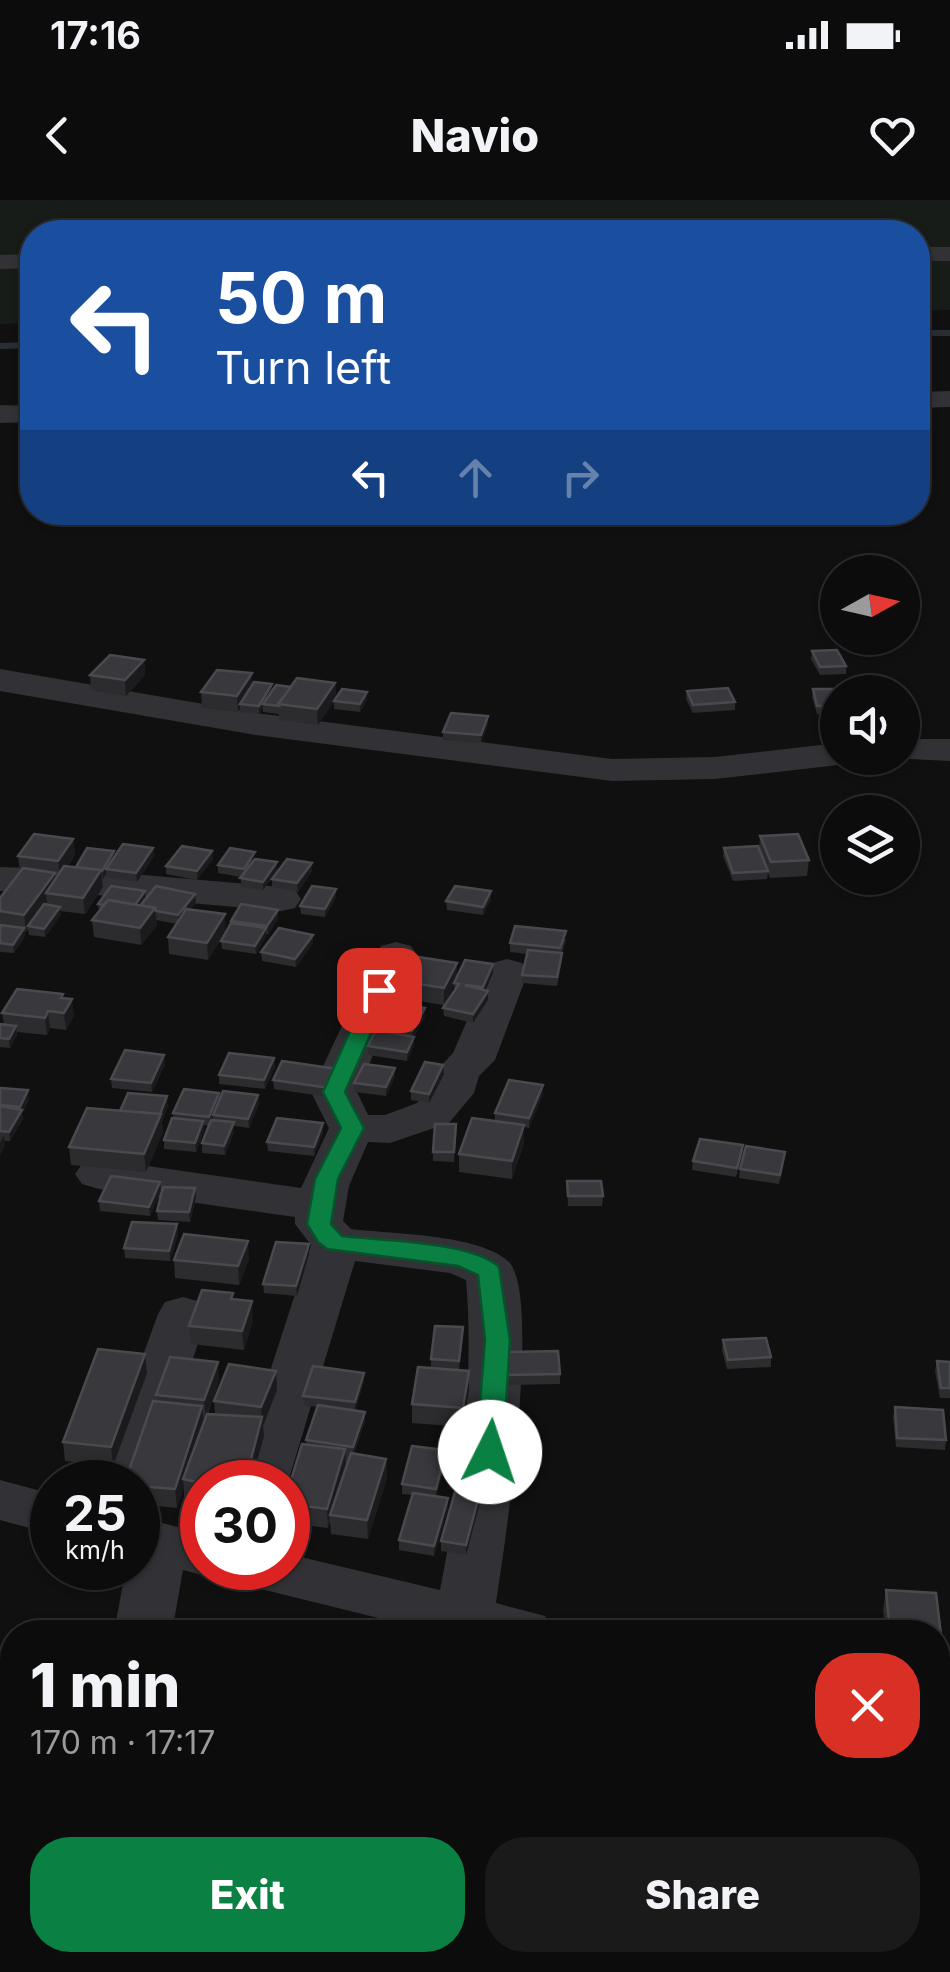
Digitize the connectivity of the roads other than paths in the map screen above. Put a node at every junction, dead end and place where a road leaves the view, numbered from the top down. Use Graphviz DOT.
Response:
graph roads {
  1 [pos="0,680"];
  2 [pos="920,750"];
  3 [pos="950,750"];
  4 [pos="820,756"];
  5 [pos="0,879"];
  6 [pos="280,900"];
  7 [pos="396,955"];
  8 [pos="507,972"];
  9 [pos="352,1128"];
  10 [pos="98,1174"];
  11 [pos="328,1224"];
  12 [pos="183,1314"];
  13 [pos="132,1460"];
  14 [pos="266,1460"];
  15 [pos="0,1500"];
  16 [pos="30,1508"];
  17 [pos="166,1545"];
  18 [pos="310,1581"];
  19 [pos="464,1618"];
  20 [pos="146,1620"];
  21 [pos="473,1620"];
  1 -- 4 [label="street"];
  2 -- 3 [label="street"];
  5 -- 6 [label="street"];
  7 -- 9 [label="street"];
  8 -- 9 [label="street"];
  9 -- 11 [label="street"];
  10 -- 11 [label="street"];
  11 -- 14 [label="street"];
  11 -- 19 [label="street"];
  12 -- 13 [label="street"];
  15 -- 16 [label="street"];
  17 -- 20 [label="street"];
  18 -- 19 [label="street"];
  19 -- 21 [label="street"];
}
